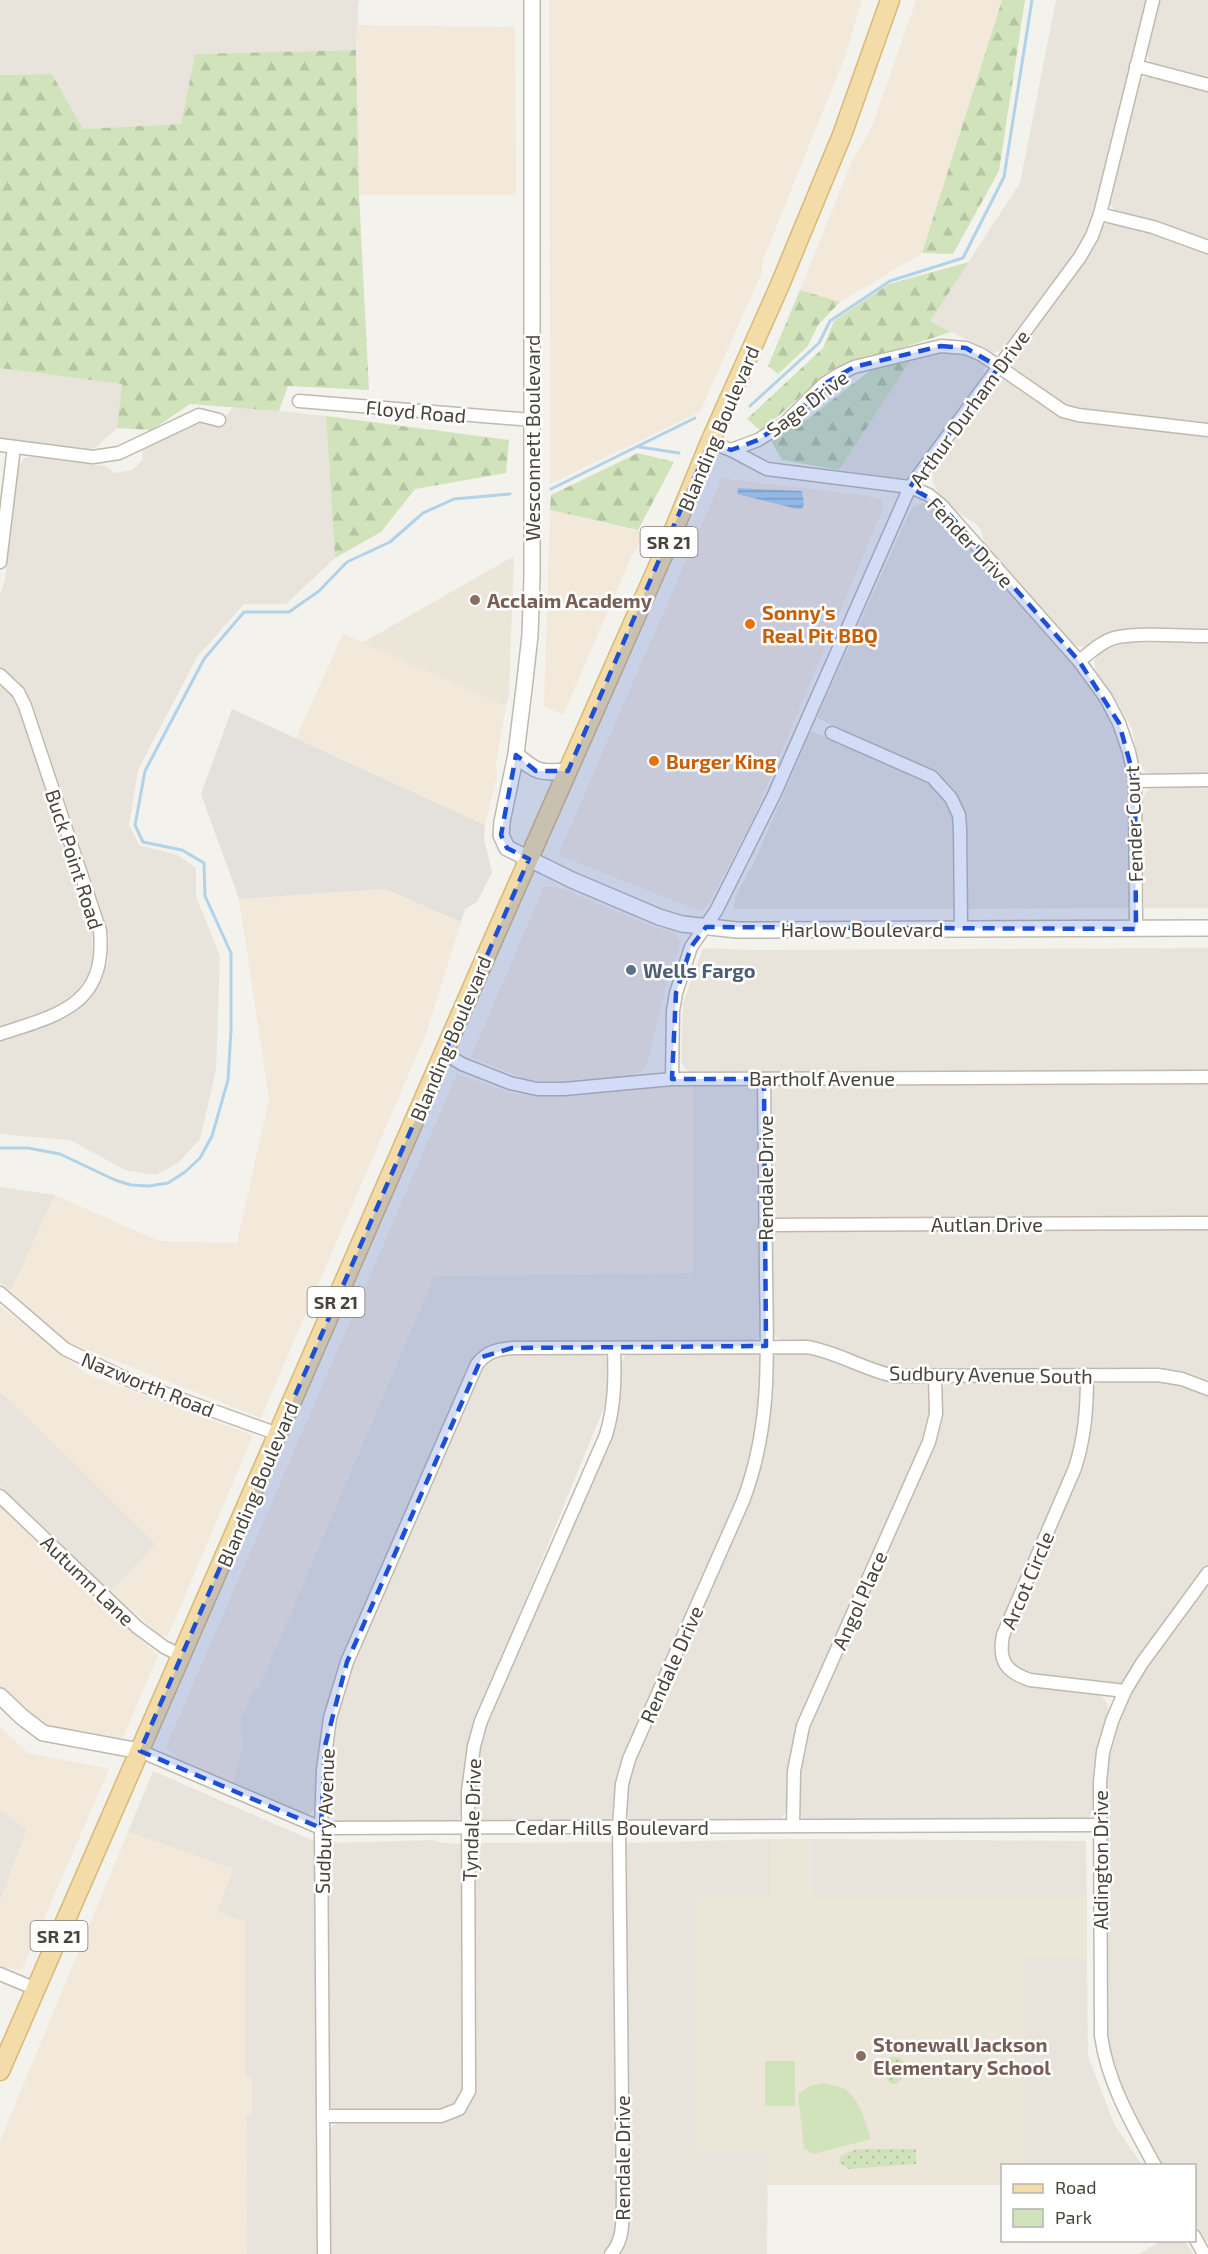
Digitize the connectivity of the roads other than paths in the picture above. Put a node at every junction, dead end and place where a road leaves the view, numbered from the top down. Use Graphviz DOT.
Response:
graph roads {
  1 [pos="532,0"];
  2 [pos="890,0"];
  3 [pos="1153,0"];
  4 [pos="1136,66"];
  5 [pos="1208,85"];
  6 [pos="1100,214"];
  7 [pos="1208,247"];
  8 [pos="999,367"];
  9 [pos="299,401"];
  10 [pos="219,420"];
  11 [pos="532,420"];
  12 [pos="1208,430"];
  13 [pos="710,442"];
  14 [pos="0,445"];
  15 [pos="14,447"];
  16 [pos="731,450"];
  17 [pos="910,487"];
  18 [pos="0,562"];
  19 [pos="1208,636"];
  20 [pos="1079,661"];
  21 [pos="0,675"];
  22 [pos="832,733"];
  23 [pos="516,755"];
  24 [pos="568,771"];
  25 [pos="1208,780"];
  26 [pos="1135,781"];
  27 [pos="529,860"];
  28 [pos="705,927"];
  29 [pos="1208,928"];
  30 [pos="961,929"];
  31 [pos="1136,929"];
  32 [pos="0,1034"];
  33 [pos="444,1053"];
  34 [pos="1208,1077"];
  35 [pos="672,1079"];
  36 [pos="764,1079"];
  37 [pos="1208,1223"];
  38 [pos="765,1225"];
  39 [pos="0,1293"];
  40 [pos="766,1346"];
  41 [pos="614,1348"];
  42 [pos="490,1352"];
  43 [pos="1087,1375"];
  44 [pos="935,1376"];
  45 [pos="1208,1389"];
  46 [pos="278,1434"];
  47 [pos="0,1496"];
  48 [pos="1208,1573"];
  49 [pos="182,1656"];
  50 [pos="1125,1691"];
  51 [pos="0,1696"];
  52 [pos="140,1751"];
  53 [pos="1100,1825"];
  54 [pos="793,1826"];
  55 [pos="619,1827"];
  56 [pos="321,1828"];
  57 [pos="468,1828"];
  58 [pos="0,1974"];
  59 [pos="36,1989"];
  60 [pos="0,2071"];
  61 [pos="324,2116"];
  62 [pos="1154,2164"];
  63 [pos="1196,2239"];
  64 [pos="324,2254"];
  65 [pos="611,2254"];
  66 [pos="1206,2254"];
  1 -- 11 [label="street, Wesconnett Boulevard"];
  2 -- 13 [label="main road, Blanding Boulevard / SR 21"];
  3 -- 4 [label="street, Arthur Durham Drive"];
  4 -- 5 [label="street"];
  4 -- 6 [label="street, Arthur Durham Drive"];
  6 -- 7 [label="street"];
  6 -- 8 [label="street, Arthur Durham Drive"];
  8 -- 12 [label="street, Sage Drive"];
  8 -- 16 [label="street, Sage Drive"];
  8 -- 17 [label="street, Arthur Durham Drive"];
  9 -- 11 [label="street, Floyd Road"];
  10 -- 15 [label="street"];
  11 -- 23 [label="street, Wesconnett Boulevard"];
  13 -- 16 [label="street"];
  13 -- 24 [label="main road, Blanding Boulevard / SR 21"];
  14 -- 15 [label="street"];
  15 -- 18 [label="street"];
  16 -- 17 [label="street, Fender Drive"];
  17 -- 20 [label="street, Fender Drive"];
  17 -- 28 [label="street, Arthur Durham Drive"];
  19 -- 20 [label="street"];
  20 -- 26 [label="street, Fender Court"];
  21 -- 32 [label="street, Buck Point Road"];
  22 -- 30 [label="street"];
  23 -- 24 [label="street"];
  23 -- 27 [label="street, Wesconnett Boulevard"];
  24 -- 27 [label="main road, Blanding Boulevard / SR 21"];
  25 -- 26 [label="street"];
  26 -- 31 [label="street, Fender Court"];
  27 -- 28 [label="street, Harlow Boulevard"];
  27 -- 33 [label="main road, Blanding Boulevard / SR 21"];
  28 -- 30 [label="street, Harlow Boulevard"];
  28 -- 35 [label="street, Arthur Durham Drive"];
  29 -- 31 [label="street, Harlow Boulevard"];
  30 -- 31 [label="street, Harlow Boulevard"];
  33 -- 35 [label="street, Bartholf Avenue"];
  33 -- 46 [label="main road, Blanding Boulevard / SR 21"];
  34 -- 36 [label="street, Bartholf Avenue"];
  35 -- 36 [label="street, Bartholf Avenue"];
  36 -- 38 [label="street, Rendale Drive"];
  37 -- 38 [label="street, Autlan Drive"];
  38 -- 40 [label="street, Rendale Drive"];
  39 -- 46 [label="street, Nazworth Road"];
  40 -- 41 [label="street, Sudbury Avenue South"];
  40 -- 44 [label="street, Sudbury Avenue South"];
  40 -- 55 [label="street, Rendale Drive"];
  41 -- 42 [label="street, Sudbury Avenue South"];
  41 -- 57 [label="street, Tyndale Drive"];
  42 -- 56 [label="street, Sudbury Avenue"];
  43 -- 44 [label="street, Sudbury Avenue South"];
  43 -- 45 [label="street, Sudbury Avenue South"];
  43 -- 50 [label="street, Arcot Circle"];
  44 -- 54 [label="street, Angol Place"];
  46 -- 49 [label="main road, Blanding Boulevard / SR 21"];
  47 -- 49 [label="street, Autumn Lane"];
  48 -- 50 [label="street, Aldington Drive"];
  49 -- 52 [label="main road, Blanding Boulevard / SR 21"];
  50 -- 53 [label="street, Aldington Drive"];
  51 -- 52 [label="street"];
  52 -- 56 [label="street, Cedar Hills Boulevard"];
  52 -- 59 [label="main road, Blanding Boulevard / SR 21"];
  53 -- 54 [label="street, Cedar Hills Boulevard"];
  53 -- 62 [label="street, Aldington Drive"];
  54 -- 55 [label="street, Cedar Hills Boulevard"];
  55 -- 57 [label="street, Cedar Hills Boulevard"];
  55 -- 65 [label="street, Rendale Drive"];
  56 -- 57 [label="street, Cedar Hills Boulevard"];
  56 -- 61 [label="street, Sudbury Avenue"];
  57 -- 61 [label="street, Tyndale Drive"];
  58 -- 59 [label="street"];
  59 -- 60 [label="main road, Blanding Boulevard / SR 21"];
  61 -- 64 [label="street, Sudbury Avenue"];
  63 -- 66 [label="street"];
}
